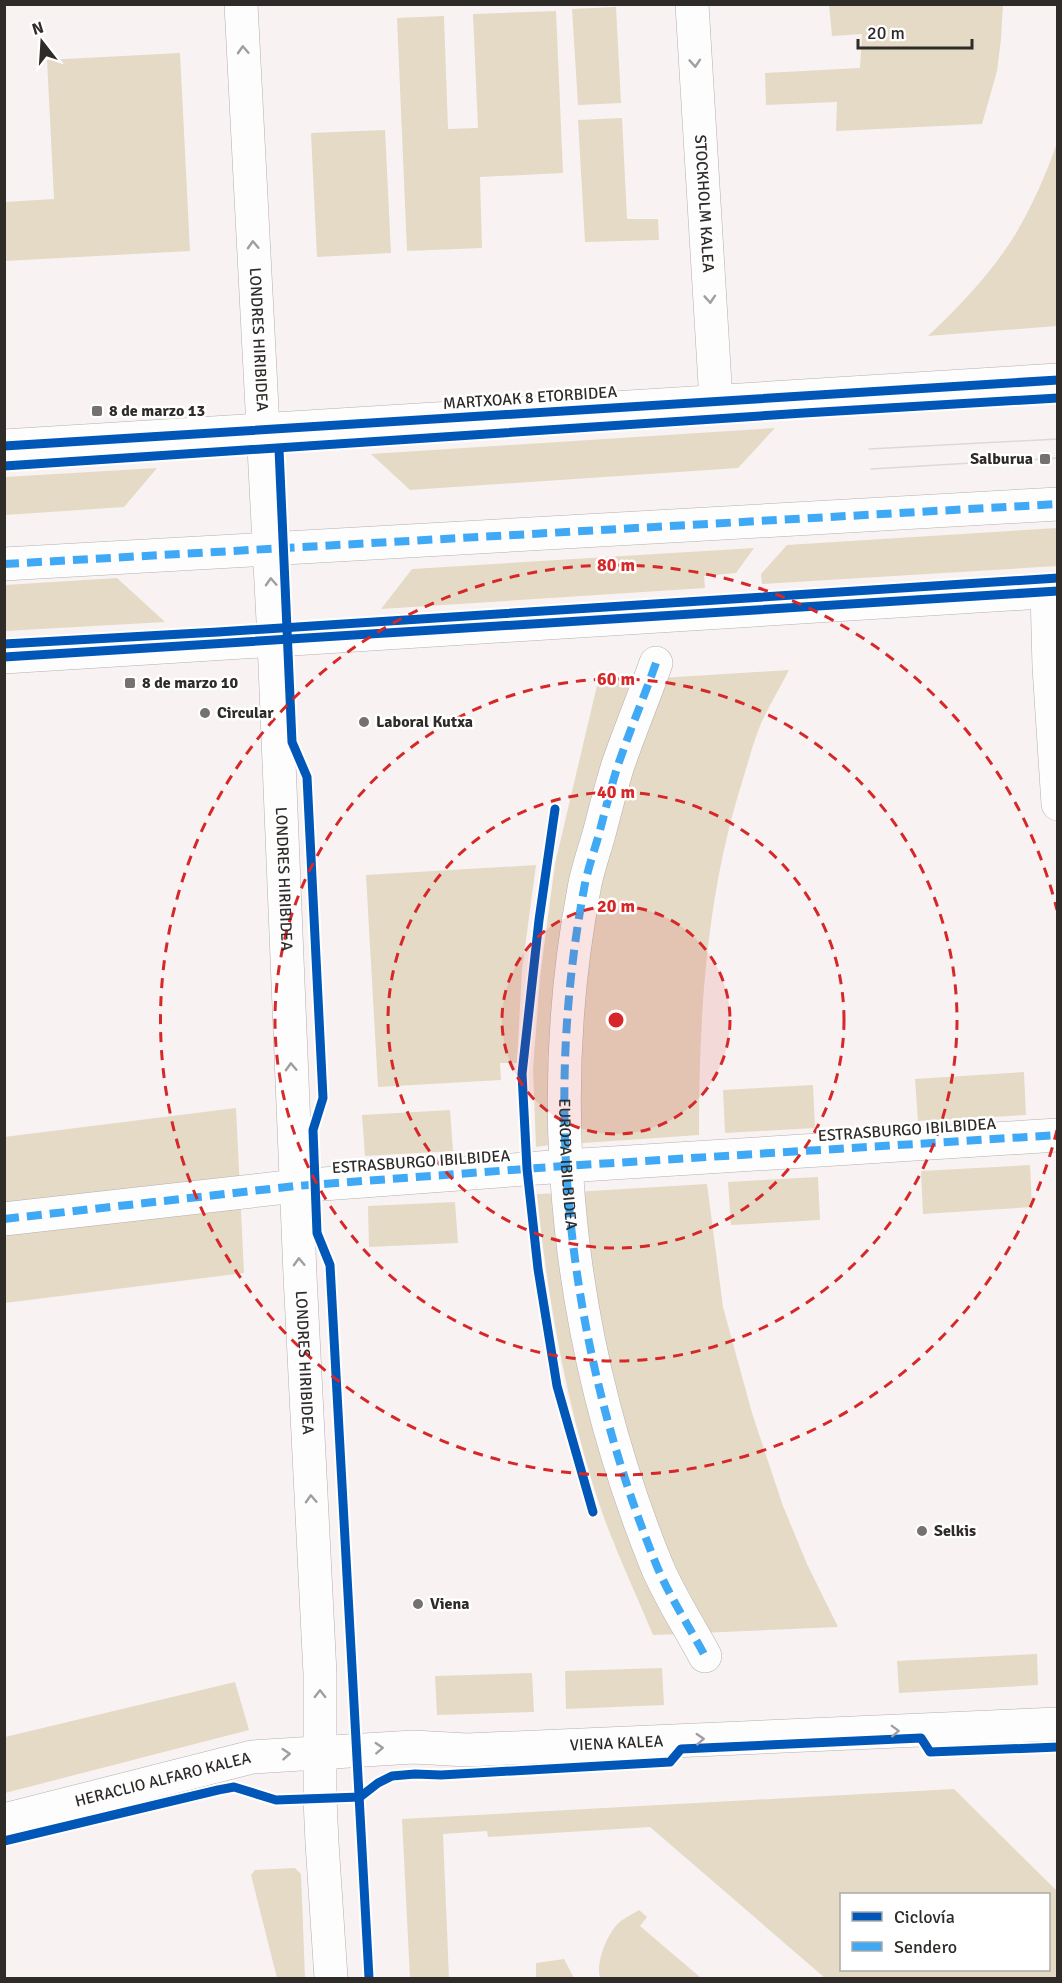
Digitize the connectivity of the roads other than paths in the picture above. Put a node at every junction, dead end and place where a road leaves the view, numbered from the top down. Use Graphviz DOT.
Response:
graph roads {
  1 [pos="241,4"];
  2 [pos="692,4"];
  3 [pos="1058,380"];
  4 [pos="716,401"];
  5 [pos="262,429"];
  6 [pos="4,446"];
  7 [pos="1058,504"];
  8 [pos="269,550"];
  9 [pos="4,564"];
  10 [pos="1052,591"];
  11 [pos="274,640"];
  12 [pos="4,657"];
  13 [pos="656,663"];
  14 [pos="1058,804"];
  15 [pos="1058,1135"];
  16 [pos="565,1166"];
  17 [pos="296,1186"];
  18 [pos="4,1219"];
  19 [pos="705,1656"];
  20 [pos="1058,1724"];
  21 [pos="321,1752"];
  22 [pos="4,1820"];
  23 [pos="331,1978"];
  5 -- 1 [label="street, LONDRES HIRIBIDEA, one-way"];
  2 -- 4 [label="street, STOCKHOLM KALEA, one-way"];
  3 -- 4 [label="street, MARTXOAK 8 ETORBIDEA"];
  4 -- 5 [label="street, MARTXOAK 8 ETORBIDEA"];
  5 -- 6 [label="street, MARTXOAK 8 ETORBIDEA"];
  5 -- 8 [label="street, LONDRES HIRIBIDEA"];
  7 -- 8 [label="street"];
  8 -- 9 [label="street"];
  11 -- 8 [label="street, LONDRES HIRIBIDEA, one-way"];
  10 -- 11 [label="street"];
  10 -- 14 [label="street"];
  11 -- 12 [label="street"];
  17 -- 11 [label="street, LONDRES HIRIBIDEA, one-way"];
  13 -- 16 [label="street, EUROPA IBILBIDEA"];
  15 -- 16 [label="street, ESTRASBURGO IBILBIDEA"];
  16 -- 17 [label="street, ESTRASBURGO IBILBIDEA"];
  16 -- 19 [label="street, EUROPA IBILBIDEA"];
  17 -- 18 [label="street, ESTRASBURGO IBILBIDEA"];
  21 -- 17 [label="street, LONDRES HIRIBIDEA, one-way"];
  21 -- 20 [label="street, VIENA KALEA, one-way"];
  22 -- 21 [label="street, HERACLIO ALFARO KALEA, one-way"];
  21 -- 23 [label="street, LONDRES HIRIBIDEA"];
}
